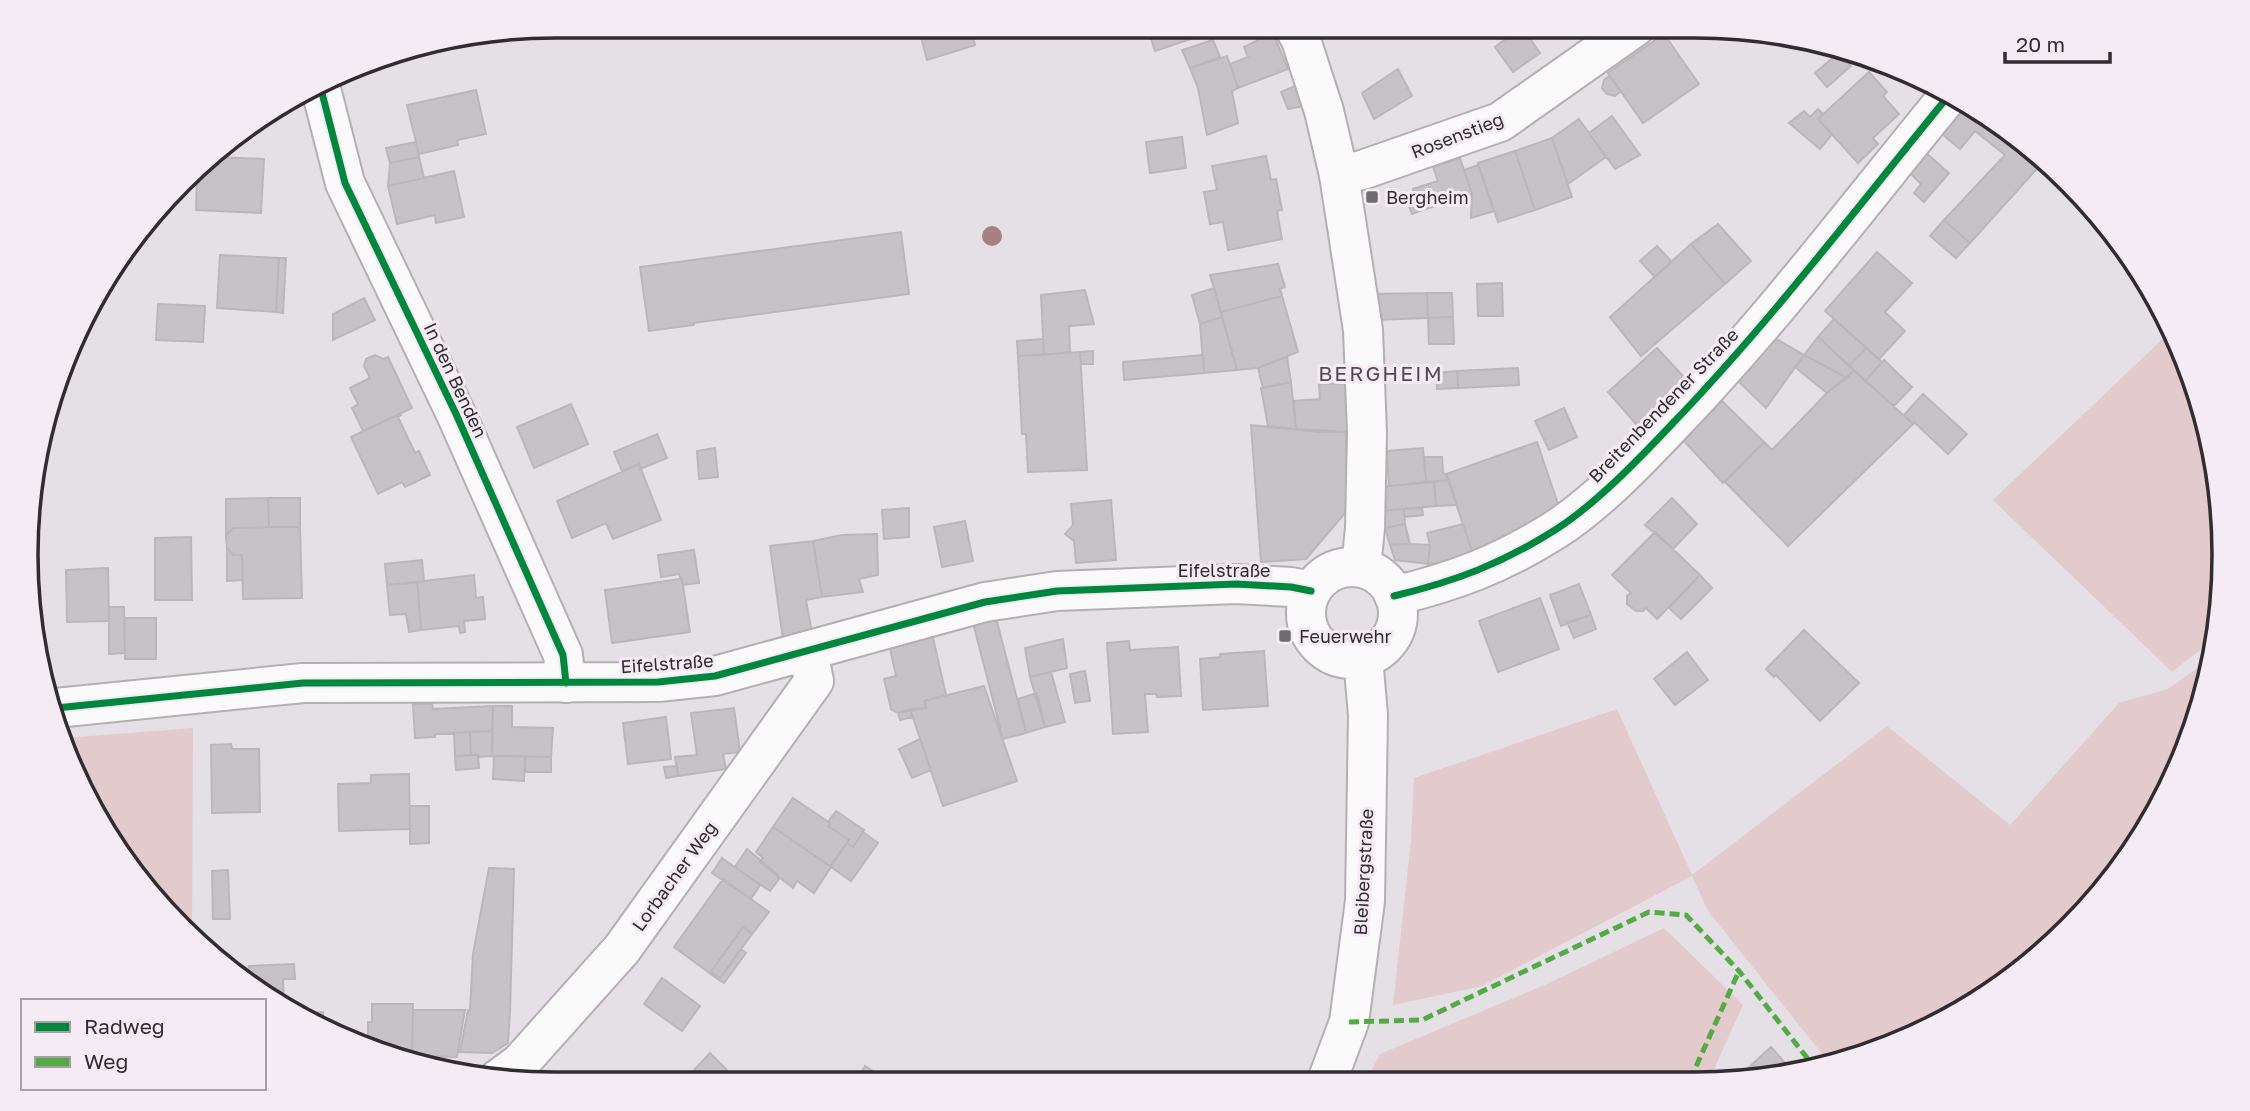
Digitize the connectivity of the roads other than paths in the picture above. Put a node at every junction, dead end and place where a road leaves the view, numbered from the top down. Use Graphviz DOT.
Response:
graph roads {
  1 [pos="1300,38"];
  2 [pos="1619,38"];
  3 [pos="322,94"];
  4 [pos="1943,103"];
  5 [pos="1339,175"];
  6 [pos="1361,568"];
  7 [pos="1311,591"];
  8 [pos="1394,596"];
  9 [pos="808,651"];
  10 [pos="1363,658"];
  11 [pos="566,683"];
  12 [pos="62,707"];
  13 [pos="511,1070"];
  14 [pos="1331,1072"];
  1 -- 5 [label="street"];
  2 -- 5 [label="street, Rosenstieg"];
  3 -- 11 [label="street, In den Benden"];
  4 -- 8 [label="street, Breitenbendener Straße"];
  5 -- 6 [label="street"];
  6 -- 7 [label="street"];
  6 -- 8 [label="street"];
  7 -- 9 [label="street, Eifelstraße"];
  7 -- 10 [label="street"];
  8 -- 10 [label="street"];
  9 -- 11 [label="street, Eifelstraße"];
  9 -- 13 [label="street, Lorbacher Weg"];
  10 -- 14 [label="street, Bleibergstraße"];
  11 -- 12 [label="street, Eifelstraße"];
}
